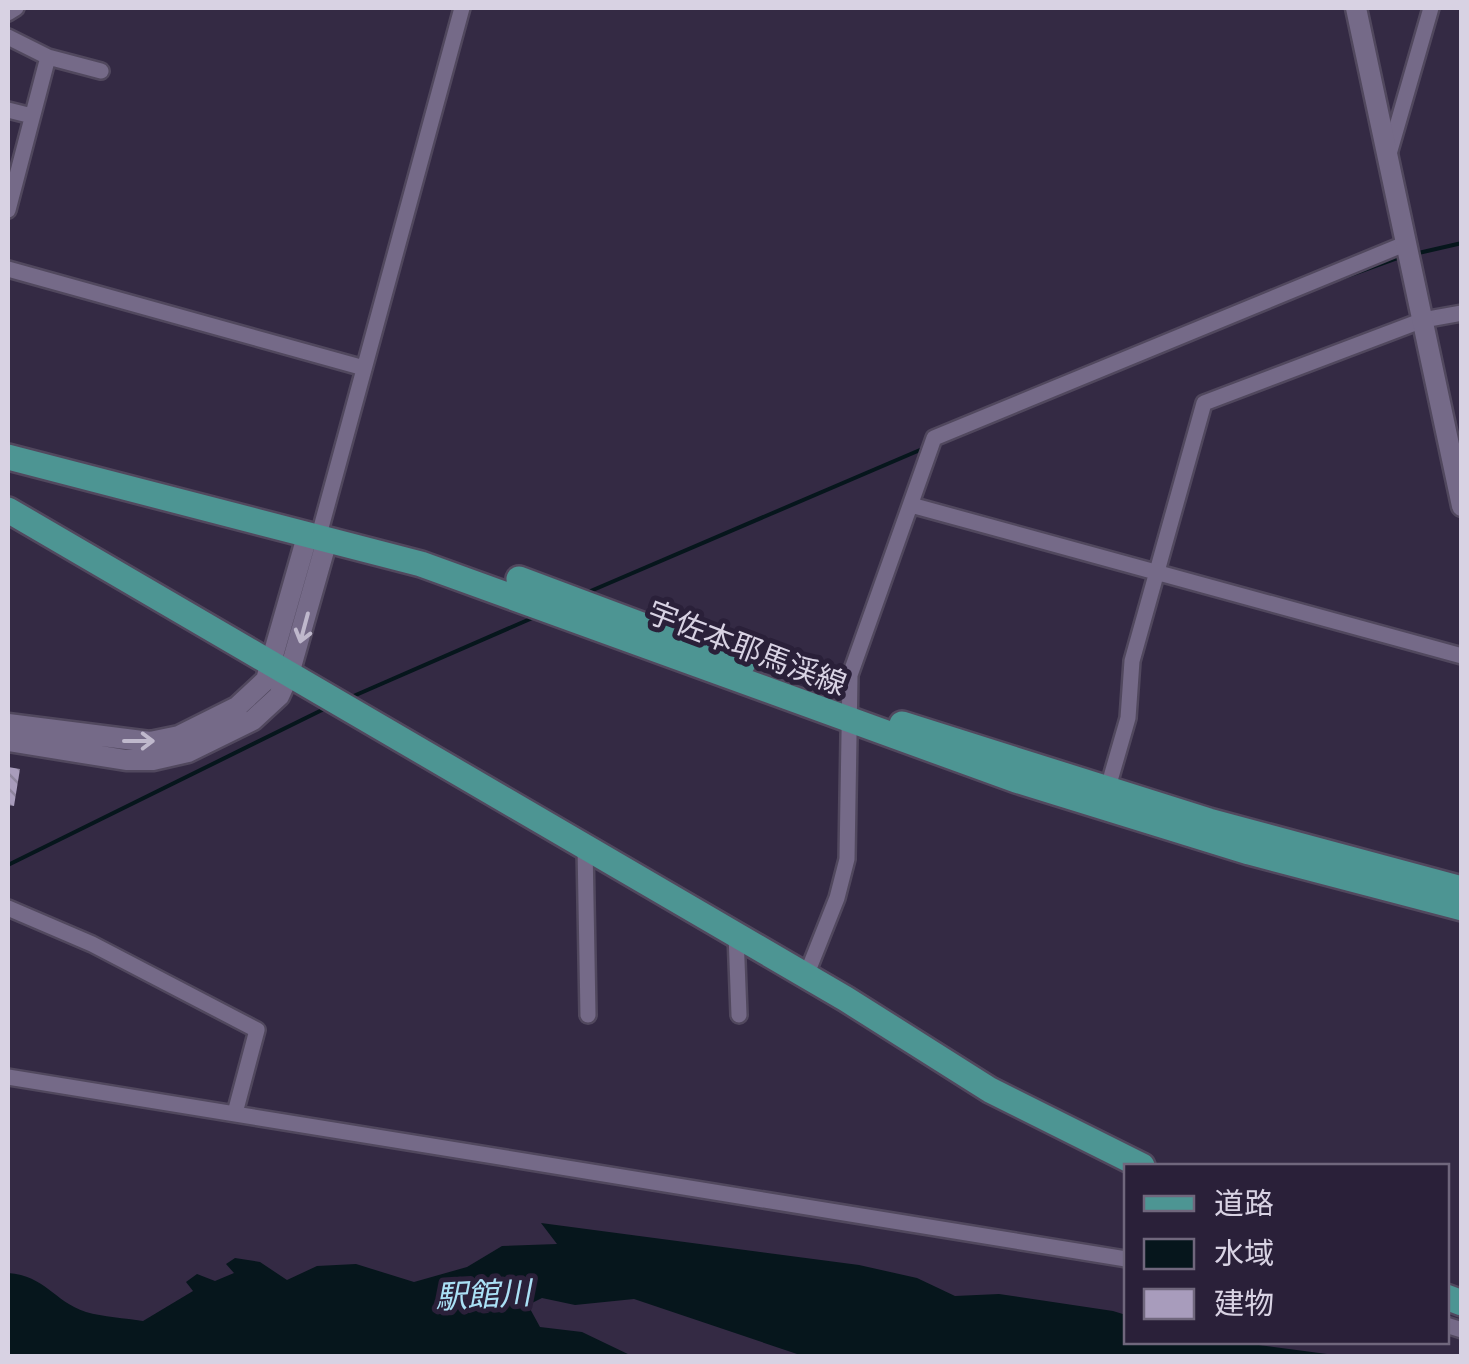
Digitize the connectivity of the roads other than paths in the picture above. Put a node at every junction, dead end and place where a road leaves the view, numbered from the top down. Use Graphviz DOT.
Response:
graph roads {
  1 [pos="16,8"];
  2 [pos="462,8"];
  3 [pos="1356,8"];
  4 [pos="1430,8"];
  5 [pos="8,13"];
  6 [pos="8,37"];
  7 [pos="48,56"];
  8 [pos="101,71"];
  9 [pos="8,110"];
  10 [pos="32,116"];
  11 [pos="1389,154"];
  12 [pos="10,190"];
  13 [pos="8,210"];
  14 [pos="1407,243"];
  15 [pos="8,270"];
  16 [pos="1462,313"];
  17 [pos="1422,320"];
  18 [pos="364,368"];
  19 [pos="8,440"];
  20 [pos="8,457"];
  21 [pos="911,505"];
  22 [pos="1462,506"];
  23 [pos="8,510"];
  24 [pos="321,527"];
  25 [pos="1156,572"];
  26 [pos="1462,656"];
  27 [pos="280,669"];
  28 [pos="846,712"];
  29 [pos="8,724"];
  30 [pos="8,741"];
  31 [pos="1107,791"];
  32 [pos="585,846"];
  33 [pos="1462,889"];
  34 [pos="8,908"];
  35 [pos="1462,908"];
  36 [pos="736,934"];
  37 [pos="806,976"];
  38 [pos="588,1015"];
  39 [pos="739,1015"];
  40 [pos="8,1077"];
  41 [pos="235,1113"];
  42 [pos="1138,1164"];
  43 [pos="1124,1259"];
  1 -- 5 [label="street"];
  2 -- 18 [label="street"];
  3 -- 11 [label="street"];
  4 -- 11 [label="street"];
  6 -- 7 [label="street"];
  7 -- 8 [label="street"];
  7 -- 10 [label="street"];
  9 -- 10 [label="street"];
  10 -- 12 [label="street"];
  11 -- 14 [label="street"];
  12 -- 13 [label="street"];
  14 -- 17 [label="street"];
  14 -- 21 [label="street"];
  15 -- 18 [label="street"];
  16 -- 17 [label="street"];
  17 -- 22 [label="street"];
  17 -- 25 [label="street"];
  18 -- 24 [label="street"];
  19 -- 24 [label="main road, 宇佐本耶馬渓線"];
  20 -- 24 [label="main road, 宇佐本耶馬渓線"];
  21 -- 25 [label="street"];
  21 -- 28 [label="street"];
  23 -- 27 [label="main road"];
  24 -- 27 [label="street"];
  24 -- 28 [label="main road, 宇佐本耶馬渓線"];
  24 -- 28 [label="main road, 宇佐本耶馬渓線"];
  25 -- 26 [label="street"];
  25 -- 31 [label="street"];
  29 -- 27 [label="street, one-way"];
  27 -- 30 [label="street"];
  27 -- 32 [label="main road"];
  28 -- 31 [label="main road, 宇佐本耶馬渓線"];
  28 -- 35 [label="main road, 宇佐本耶馬渓線"];
  28 -- 37 [label="street"];
  31 -- 33 [label="main road, 宇佐本耶馬渓線"];
  32 -- 36 [label="main road"];
  32 -- 38 [label="street"];
  34 -- 41 [label="street"];
  36 -- 37 [label="main road"];
  36 -- 39 [label="street"];
  37 -- 42 [label="main road"];
  40 -- 41 [label="street"];
  41 -- 43 [label="street"];
}
